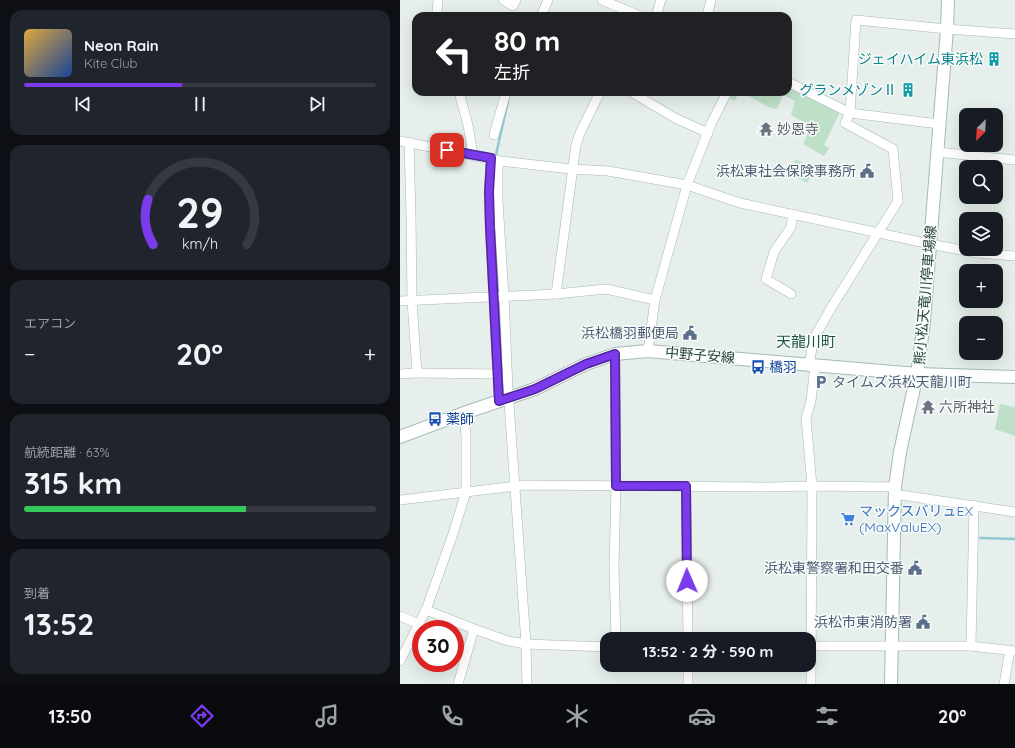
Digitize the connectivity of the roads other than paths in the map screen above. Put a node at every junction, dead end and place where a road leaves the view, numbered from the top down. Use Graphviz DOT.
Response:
graph roads {
  1 [pos="438,0"];
  2 [pos="503,0"];
  3 [pos="516,0"];
  4 [pos="548,0"];
  5 [pos="602,0"];
  6 [pos="661,0"];
  7 [pos="711,0"];
  8 [pos="948,0"];
  9 [pos="437,12"];
  10 [pos="543,12"];
  11 [pos="629,12"];
  12 [pos="657,12"];
  13 [pos="708,12"];
  14 [pos="947,29"];
  15 [pos="1015,34"];
  16 [pos="792,84"];
  17 [pos="462,96"];
  18 [pos="505,96"];
  19 [pos="598,96"];
  20 [pos="638,96"];
  21 [pos="725,96"];
  22 [pos="850,113"];
  23 [pos="939,124"];
  24 [pos="708,133"];
  25 [pos="494,135"];
  26 [pos="404,142"];
  27 [pos="937,152"];
  28 [pos="473,155"];
  29 [pos="495,160"];
  30 [pos="1015,160"];
  31 [pos="571,169"];
  32 [pos="688,186"];
  33 [pos="793,214"];
  34 [pos="878,232"];
  35 [pos="930,244"];
  36 [pos="1015,256"];
  37 [pos="556,294"];
  38 [pos="791,294"];
  39 [pos="499,296"];
  40 [pos="655,300"];
  41 [pos="400,301"];
  42 [pos="412,301"];
  43 [pos="648,351"];
  44 [pos="615,354"];
  45 [pos="812,366"];
  46 [pos="417,373"];
  47 [pos="400,374"];
  48 [pos="497,374"];
  49 [pos="917,374"];
  50 [pos="1015,377"];
  51 [pos="504,400"];
  52 [pos="464,413"];
  53 [pos="400,437"];
  54 [pos="515,486"];
  55 [pos="616,486"];
  56 [pos="686,486"];
  57 [pos="812,486"];
  58 [pos="894,491"];
  59 [pos="466,492"];
  60 [pos="401,502"];
  61 [pos="974,506"];
  62 [pos="1015,512"];
  63 [pos="426,610"];
  64 [pos="400,616"];
  65 [pos="421,620"];
  66 [pos="412,621"];
  67 [pos="474,629"];
  68 [pos="616,632"];
  69 [pos="688,632"];
  70 [pos="810,632"];
  71 [pos="412,638"];
  72 [pos="526,644"];
  73 [pos="816,646"];
  74 [pos="891,646"];
  75 [pos="971,646"];
  76 [pos="600,647"];
  77 [pos="1012,650"];
  78 [pos="400,661"];
  79 [pos="688,672"];
  80 [pos="811,672"];
  81 [pos="458,684"];
  82 [pos="527,684"];
  83 [pos="688,684"];
  84 [pos="811,684"];
  85 [pos="891,684"];
  86 [pos="1004,684"];
  1 -- 9 [label="street"];
  2 -- 3 [label="street"];
  4 -- 10 [label="street"];
  5 -- 11 [label="street"];
  6 -- 12 [label="street"];
  7 -- 13 [label="street"];
  8 -- 14 [label="main road, 熊小松天竜川停車場線"];
  14 -- 15 [label="street"];
  14 -- 22 [label="street"];
  14 -- 23 [label="main road, 熊小松天竜川停車場線"];
  16 -- 22 [label="street"];
  17 -- 28 [label="street"];
  18 -- 25 [label="street"];
  19 -- 31 [label="street"];
  20 -- 24 [label="street"];
  21 -- 24 [label="street"];
  22 -- 23 [label="street"];
  22 -- 34 [label="street"];
  23 -- 27 [label="main road, 熊小松天竜川停車場線"];
  24 -- 32 [label="street"];
  26 -- 28 [label="street"];
  26 -- 42 [label="street"];
  27 -- 30 [label="street"];
  27 -- 35 [label="main road, 熊小松天竜川停車場線"];
  28 -- 29 [label="street"];
  29 -- 31 [label="street"];
  29 -- 39 [label="street"];
  31 -- 32 [label="street"];
  31 -- 37 [label="street"];
  32 -- 33 [label="street"];
  32 -- 40 [label="street"];
  33 -- 34 [label="street"];
  33 -- 38 [label="street"];
  34 -- 35 [label="street"];
  34 -- 45 [label="street"];
  35 -- 36 [label="street"];
  35 -- 49 [label="main road, 熊小松天竜川停車場線"];
  37 -- 39 [label="street"];
  37 -- 40 [label="street"];
  39 -- 42 [label="street"];
  39 -- 48 [label="street"];
  39 -- 51 [label="street"];
  40 -- 43 [label="street"];
  41 -- 42 [label="street"];
  42 -- 46 [label="street"];
  43 -- 44 [label="main road, 中野子安線"];
  43 -- 45 [label="main road, 中野子安線"];
  44 -- 51 [label="main road, 中野子安線"];
  44 -- 55 [label="street"];
  45 -- 49 [label="main road, 中野子安線"];
  45 -- 57 [label="street"];
  46 -- 47 [label="street"];
  46 -- 48 [label="street"];
  48 -- 51 [label="street"];
  49 -- 50 [label="main road, 中野子安線"];
  49 -- 58 [label="main road, 熊小松天竜川停車場線"];
  51 -- 52 [label="main road, 中野子安線"];
  51 -- 54 [label="street"];
  52 -- 53 [label="main road, 中野子安線"];
  52 -- 59 [label="street"];
  54 -- 55 [label="street"];
  54 -- 59 [label="street"];
  54 -- 72 [label="street"];
  55 -- 56 [label="street"];
  55 -- 68 [label="street"];
  56 -- 57 [label="street"];
  56 -- 69 [label="street"];
  57 -- 58 [label="street"];
  57 -- 70 [label="street"];
  58 -- 61 [label="street"];
  58 -- 74 [label="main road, 熊小松天竜川停車場線"];
  59 -- 60 [label="street"];
  59 -- 63 [label="street"];
  61 -- 62 [label="street"];
  61 -- 75 [label="street"];
  63 -- 65 [label="street"];
  63 -- 67 [label="street"];
  64 -- 66 [label="street"];
  67 -- 72 [label="street"];
  67 -- 81 [label="street"];
  71 -- 78 [label="street"];
  72 -- 76 [label="street"];
  72 -- 82 [label="street"];
  73 -- 74 [label="street"];
  74 -- 75 [label="street"];
  74 -- 85 [label="main road, 熊小松天竜川停車場線"];
  75 -- 77 [label="street"];
  77 -- 86 [label="street"];
  79 -- 83 [label="street"];
  80 -- 84 [label="street"];
}
